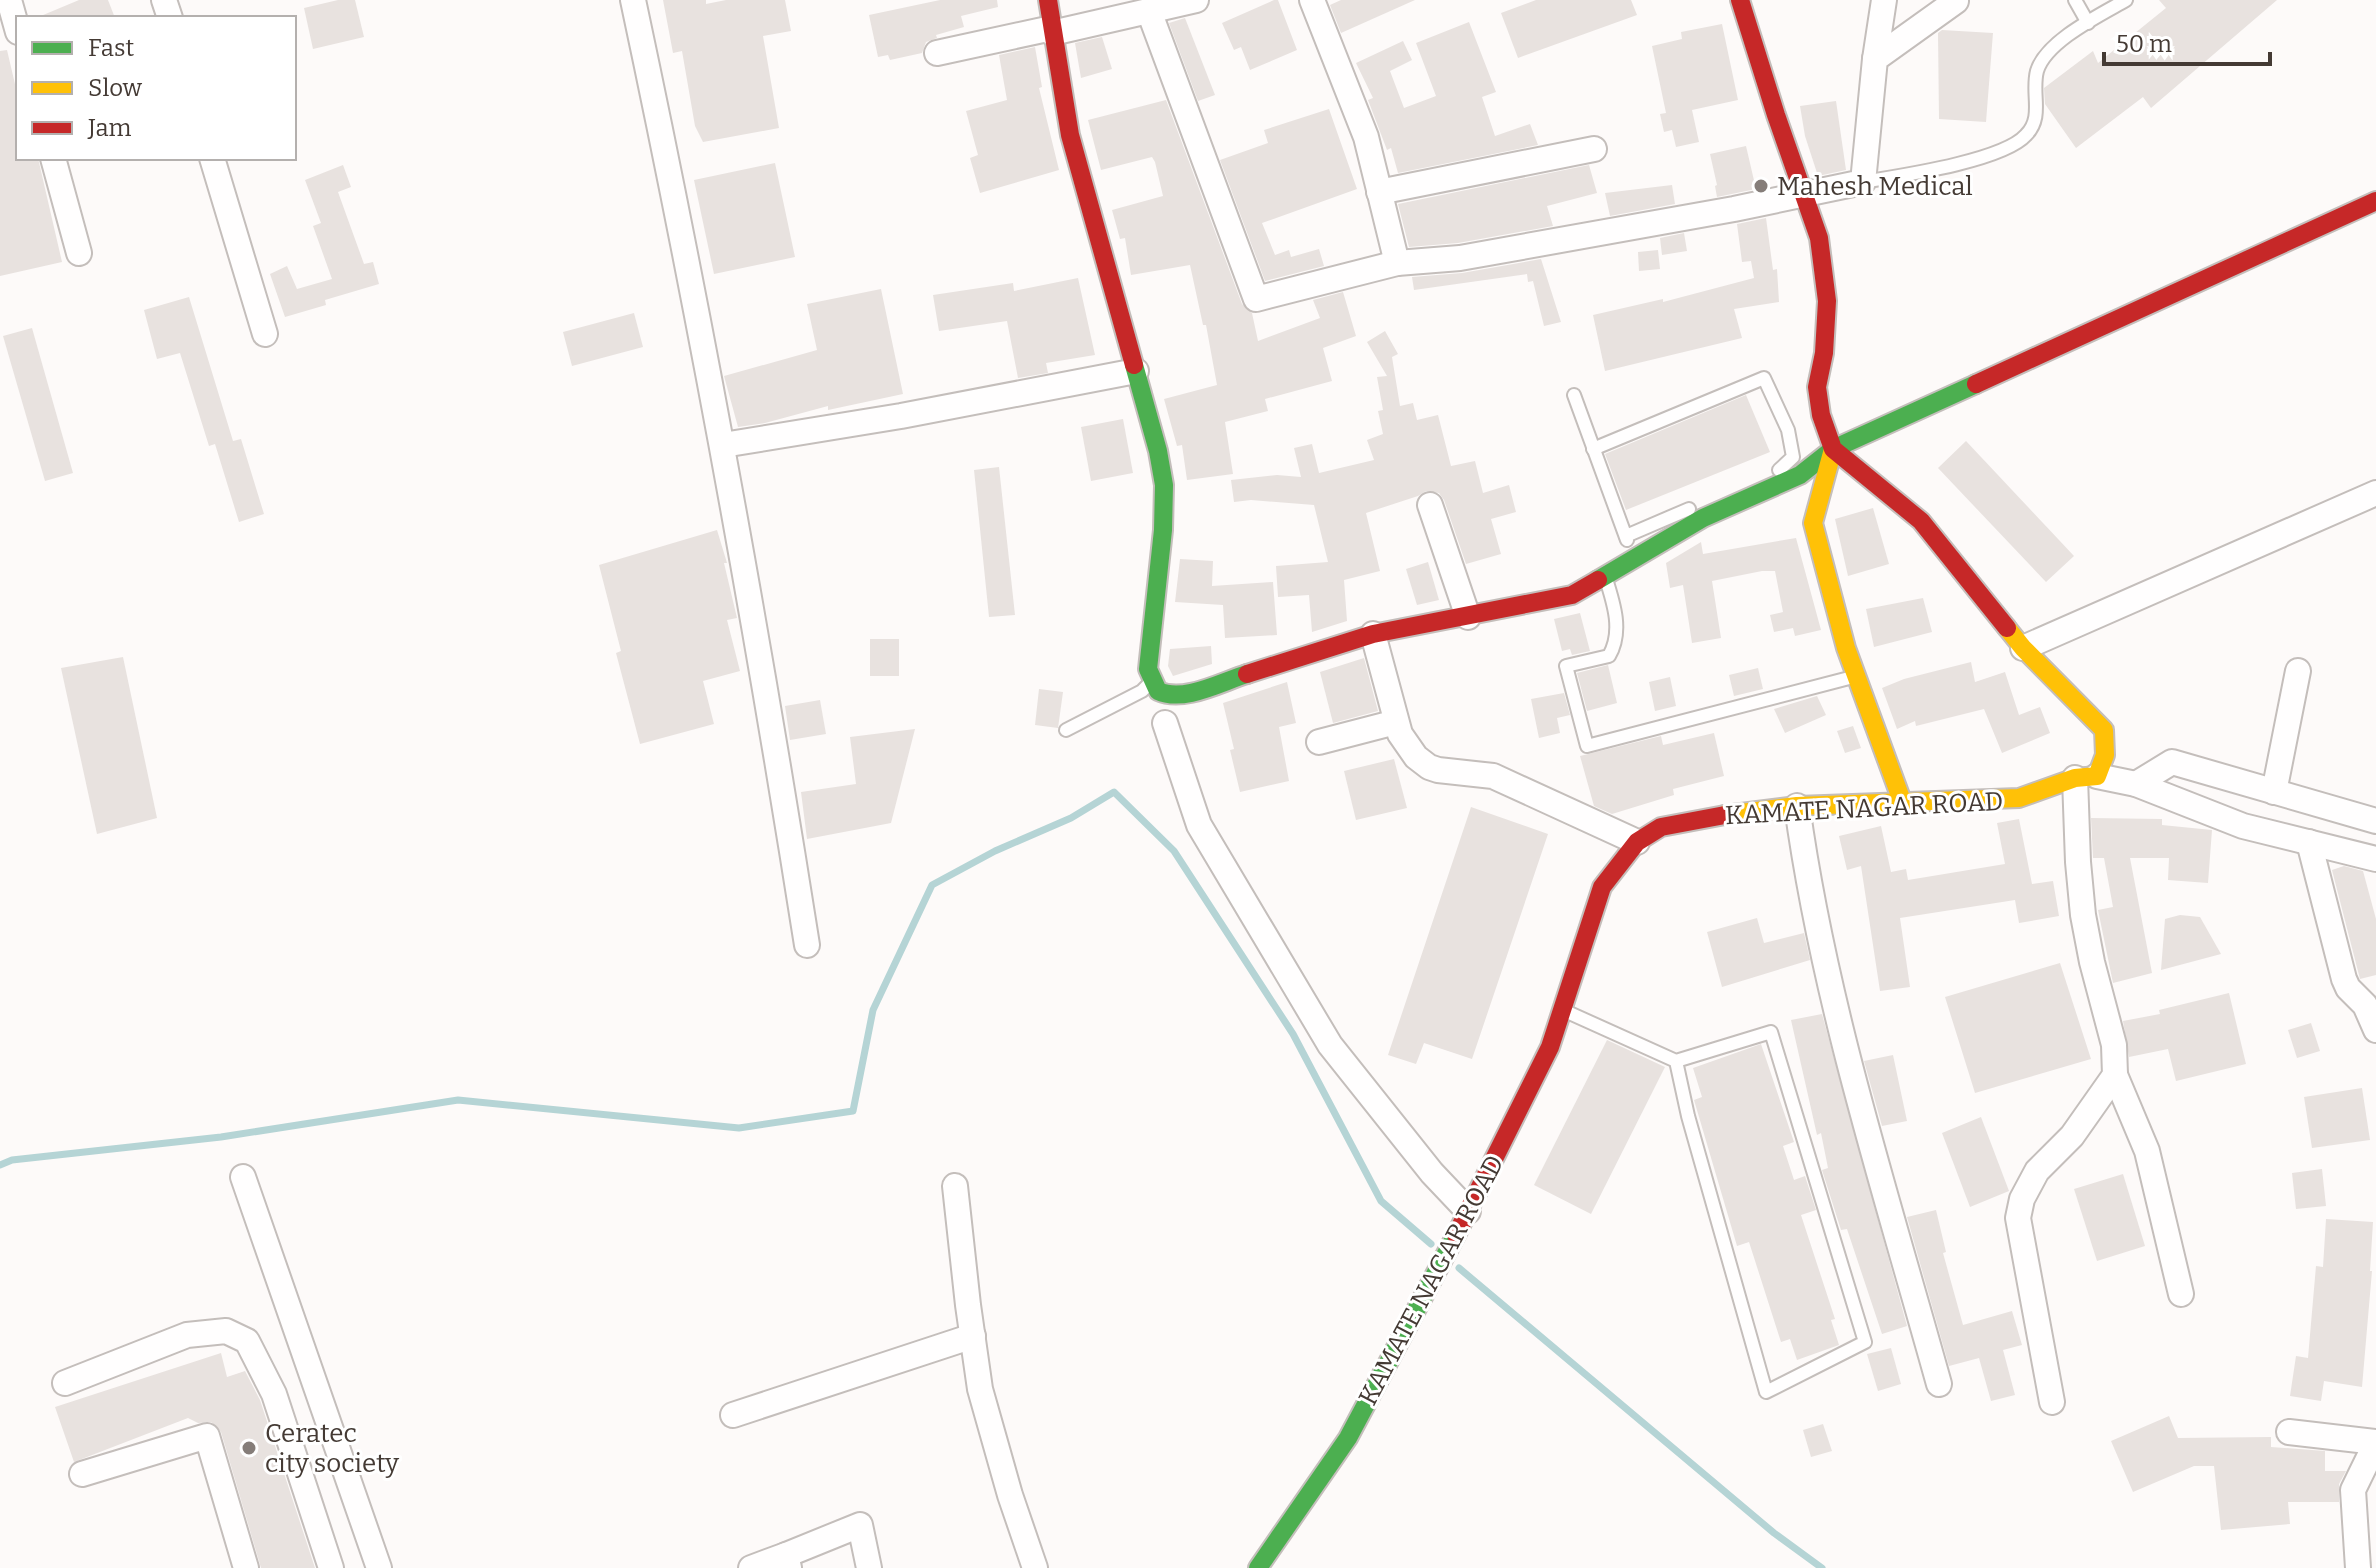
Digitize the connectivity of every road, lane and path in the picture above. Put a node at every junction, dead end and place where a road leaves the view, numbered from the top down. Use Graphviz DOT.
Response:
graph roads {
  1 [pos="9,0"];
  2 [pos="633,0"];
  3 [pos="1048,0"];
  4 [pos="1196,0"];
  5 [pos="1312,0"];
  6 [pos="1740,0"];
  7 [pos="1884,0"];
  8 [pos="2075,0"];
  9 [pos="2126,0"];
  10 [pos="1957,1"];
  11 [pos="1149,11"];
  12 [pos="2088,23"];
  13 [pos="16,25"];
  14 [pos="1052,30"];
  15 [pos="937,53"];
  16 [pos="1875,59"];
  17 [pos="1594,149"];
  18 [pos="54,160"];
  19 [pos="213,160"];
  20 [pos="1863,182"];
  21 [pos="1379,192"];
  22 [pos="1803,195"];
  23 [pos="2376,201"];
  24 [pos="79,253"];
  25 [pos="1397,263"];
  26 [pos="265,334"];
  27 [pos="1136,371"];
  28 [pos="1574,395"];
  29 [pos="723,445"];
  30 [pos="1593,449"];
  31 [pos="1833,449"];
  32 [pos="1769,474"];
  33 [pos="2376,493"];
  34 [pos="1430,505"];
  35 [pos="1697,505"];
  36 [pos="1626,536"];
  37 [pos="1634,558"];
  38 [pos="1605,576"];
  39 [pos="1468,617"];
  40 [pos="1373,634"];
  41 [pos="2023,648"];
  42 [pos="2298,671"];
  43 [pos="1856,676"];
  44 [pos="1152,681"];
  45 [pos="1396,722"];
  46 [pos="1165,723"];
  47 [pos="1066,730"];
  48 [pos="1319,742"];
  49 [pos="2086,777"];
  50 [pos="2136,784"];
  51 [pos="2274,792"];
  52 [pos="1902,801"];
  53 [pos="1797,806"];
  54 [pos="2376,821"];
  55 [pos="1637,842"];
  56 [pos="2309,842"];
  57 [pos="2376,859"];
  58 [pos="807,945"];
  59 [pos="1562,1010"];
  60 [pos="2376,1030"];
  61 [pos="1676,1061"];
  62 [pos="2115,1075"];
  63 [pos="243,1177"];
  64 [pos="955,1186"];
  65 [pos="1468,1211"];
  66 [pos="2181,1294"];
  67 [pos="973,1336"];
  68 [pos="65,1383"];
  69 [pos="1939,1384"];
  70 [pos="2052,1402"];
  71 [pos="733,1415"];
  72 [pos="2289,1432"];
  73 [pos="2376,1442"];
  74 [pos="82,1474"];
  75 [pos="787,1562"];
  76 [pos="246,1568"];
  77 [pos="331,1568"];
  78 [pos="379,1568"];
  79 [pos="751,1568"];
  80 [pos="869,1568"];
  81 [pos="1035,1568"];
  82 [pos="1258,1568"];
  83 [pos="2358,1568"];
  1 -- 13 [label="street"];
  2 -- 29 [label="street"];
  3 -- 14 [label="street"];
  4 -- 11 [label="street"];
  5 -- 21 [label="street"];
  6 -- 22 [label="street"];
  7 -- 16 [label="street"];
  8 -- 12 [label="lane"];
  9 -- 12 [label="lane"];
  10 -- 16 [label="street"];
  11 -- 14 [label="street"];
  11 -- 25 [label="street"];
  12 -- 20 [label="lane"];
  14 -- 15 [label="street"];
  14 -- 27 [label="street"];
  16 -- 20 [label="street"];
  17 -- 21 [label="street"];
  18 -- 24 [label="street"];
  19 -- 26 [label="street"];
  20 -- 22 [label="street"];
  21 -- 25 [label="street"];
  22 -- 25 [label="street"];
  22 -- 31 [label="street"];
  23 -- 31 [label="street"];
  27 -- 29 [label="street"];
  27 -- 44 [label="street"];
  28 -- 30 [label="lane"];
  29 -- 58 [label="street"];
  30 -- 32 [label="lane"];
  30 -- 36 [label="lane"];
  31 -- 37 [label="street"];
  31 -- 41 [label="street"];
  31 -- 43 [label="street"];
  33 -- 41 [label="street"];
  34 -- 39 [label="street"];
  35 -- 36 [label="lane"];
  36 -- 37 [label="lane"];
  37 -- 38 [label="street"];
  38 -- 39 [label="street"];
  38 -- 43 [label="lane"];
  39 -- 40 [label="street"];
  40 -- 44 [label="street"];
  40 -- 45 [label="street"];
  41 -- 49 [label="street"];
  42 -- 51 [label="street"];
  43 -- 52 [label="street"];
  44 -- 47 [label="lane"];
  45 -- 48 [label="street"];
  45 -- 55 [label="street"];
  46 -- 65 [label="street"];
  49 -- 50 [label="street"];
  49 -- 52 [label="street, KAMATE NAGAR ROAD"];
  49 -- 62 [label="street"];
  50 -- 51 [label="street"];
  50 -- 56 [label="street"];
  51 -- 54 [label="street"];
  52 -- 53 [label="street, KAMATE NAGAR ROAD"];
  53 -- 55 [label="street, KAMATE NAGAR ROAD"];
  53 -- 69 [label="street"];
  55 -- 59 [label="street, KAMATE NAGAR ROAD"];
  56 -- 57 [label="street"];
  56 -- 60 [label="street"];
  59 -- 61 [label="lane"];
  59 -- 65 [label="street, KAMATE NAGAR ROAD"];
  61 -- 61 [label="lane"];
  62 -- 66 [label="street"];
  62 -- 70 [label="street"];
  63 -- 78 [label="street"];
  64 -- 67 [label="street"];
  65 -- 82 [label="street, KAMATE NAGAR ROAD"];
  67 -- 71 [label="street"];
  67 -- 81 [label="street"];
  68 -- 77 [label="street"];
  72 -- 73 [label="street"];
  73 -- 83 [label="street"];
  74 -- 76 [label="street"];
  75 -- 79 [label="street"];
  75 -- 80 [label="street"];
}
